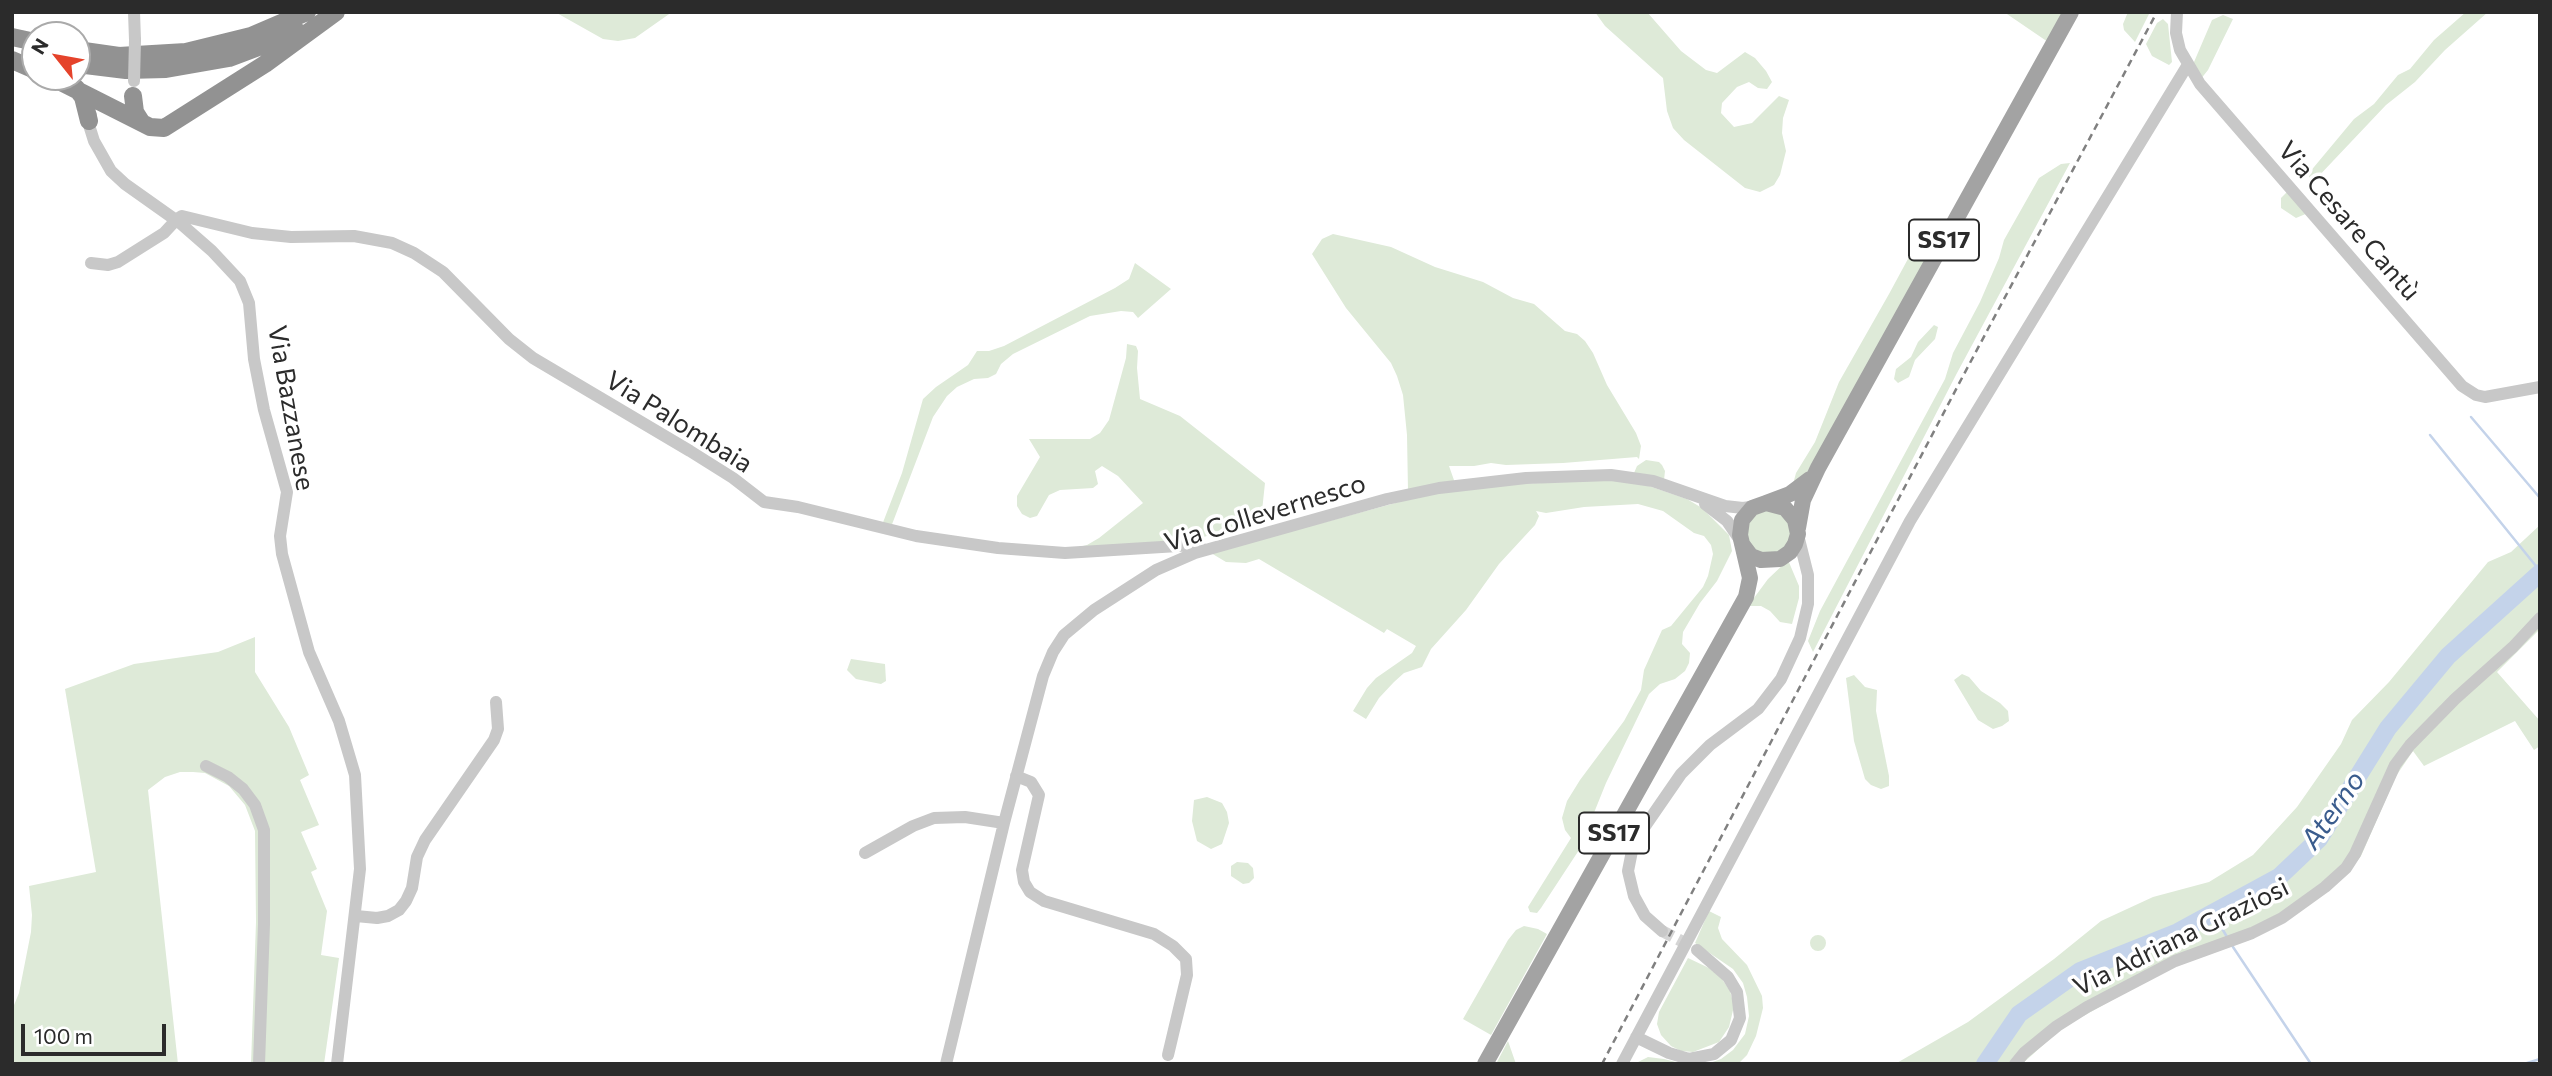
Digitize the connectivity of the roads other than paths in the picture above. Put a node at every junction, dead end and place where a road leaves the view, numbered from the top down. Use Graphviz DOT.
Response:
graph roads {
  1 [pos="134,12"];
  2 [pos="307,12"];
  3 [pos="335,12"];
  4 [pos="2071,12"];
  5 [pos="2177,12"];
  6 [pos="91,52"];
  7 [pos="91,66"];
  8 [pos="2187,66"];
  9 [pos="134,89"];
  10 [pos="78,91"];
  11 [pos="81,91"];
  12 [pos="106,105"];
  13 [pos="89,121"];
  14 [pos="142,123"];
  15 [pos="176,220"];
  16 [pos="91,263"];
  17 [pos="2540,387"];
  18 [pos="1818,468"];
  19 [pos="1689,495"];
  20 [pos="1762,504"];
  21 [pos="1798,532"];
  22 [pos="1741,542"];
  23 [pos="1205,550"];
  24 [pos="1786,556"];
  25 [pos="1807,570"];
  26 [pos="1743,602"];
  27 [pos="2540,618"];
  28 [pos="496,702"];
  29 [pos="206,766"];
  30 [pos="1016,776"];
  31 [pos="1004,823"];
  32 [pos="865,853"];
  33 [pos="356,916"];
  34 [pos="1662,931"];
  35 [pos="1697,950"];
  36 [pos="1636,1037"];
  37 [pos="1168,1055"];
  38 [pos="259,1064"];
  39 [pos="337,1064"];
  40 [pos="946,1064"];
  41 [pos="1485,1064"];
  42 [pos="1622,1064"];
  43 [pos="2015,1064"];
  1 -- 9 [label="street, bridge"];
  2 -- 6 [label="highway"];
  3 -- 7 [label="highway"];
  3 -- 14 [label="highway"];
  4 -- 18 [label="main road, SS17"];
  5 -- 8 [label="street, Via Cesare Cantù"];
  8 -- 17 [label="street, Via Cesare Cantù"];
  8 -- 36 [label="street"];
  9 -- 12 [label="street"];
  9 -- 14 [label="highway"];
  10 -- 13 [label="highway"];
  11 -- 12 [label="highway"];
  12 -- 13 [label="street"];
  12 -- 14 [label="highway"];
  13 -- 15 [label="street, Via Bazzanese"];
  15 -- 16 [label="street"];
  15 -- 23 [label="street, Via Palombaia"];
  15 -- 33 [label="street, Via Bazzanese"];
  18 -- 20 [label="main road, SS17"];
  18 -- 21 [label="main road, SS17"];
  19 -- 20 [label="street, Via Collevernesco"];
  19 -- 22 [label="street, Via Collevernesco"];
  19 -- 23 [label="street, Via Collevernesco"];
  20 -- 21 [label="main road"];
  20 -- 22 [label="main road"];
  21 -- 24 [label="main road, SS17"];
  21 -- 25 [label="street"];
  22 -- 24 [label="main road"];
  22 -- 26 [label="main road, SS17"];
  23 -- 30 [label="street, Via Collevernesco"];
  24 -- 25 [label="street"];
  24 -- 26 [label="main road, SS17"];
  25 -- 34 [label="street"];
  26 -- 41 [label="main road, SS17"];
  27 -- 43 [label="street, Via Adriana Graziosi"];
  28 -- 33 [label="street"];
  29 -- 38 [label="street"];
  30 -- 31 [label="street, Via Collevernesco"];
  30 -- 37 [label="street"];
  31 -- 32 [label="street"];
  31 -- 40 [label="street, Via Collevernesco"];
  33 -- 39 [label="street, Via Bazzanese"];
  35 -- 36 [label="street"];
  36 -- 42 [label="street"];
}
